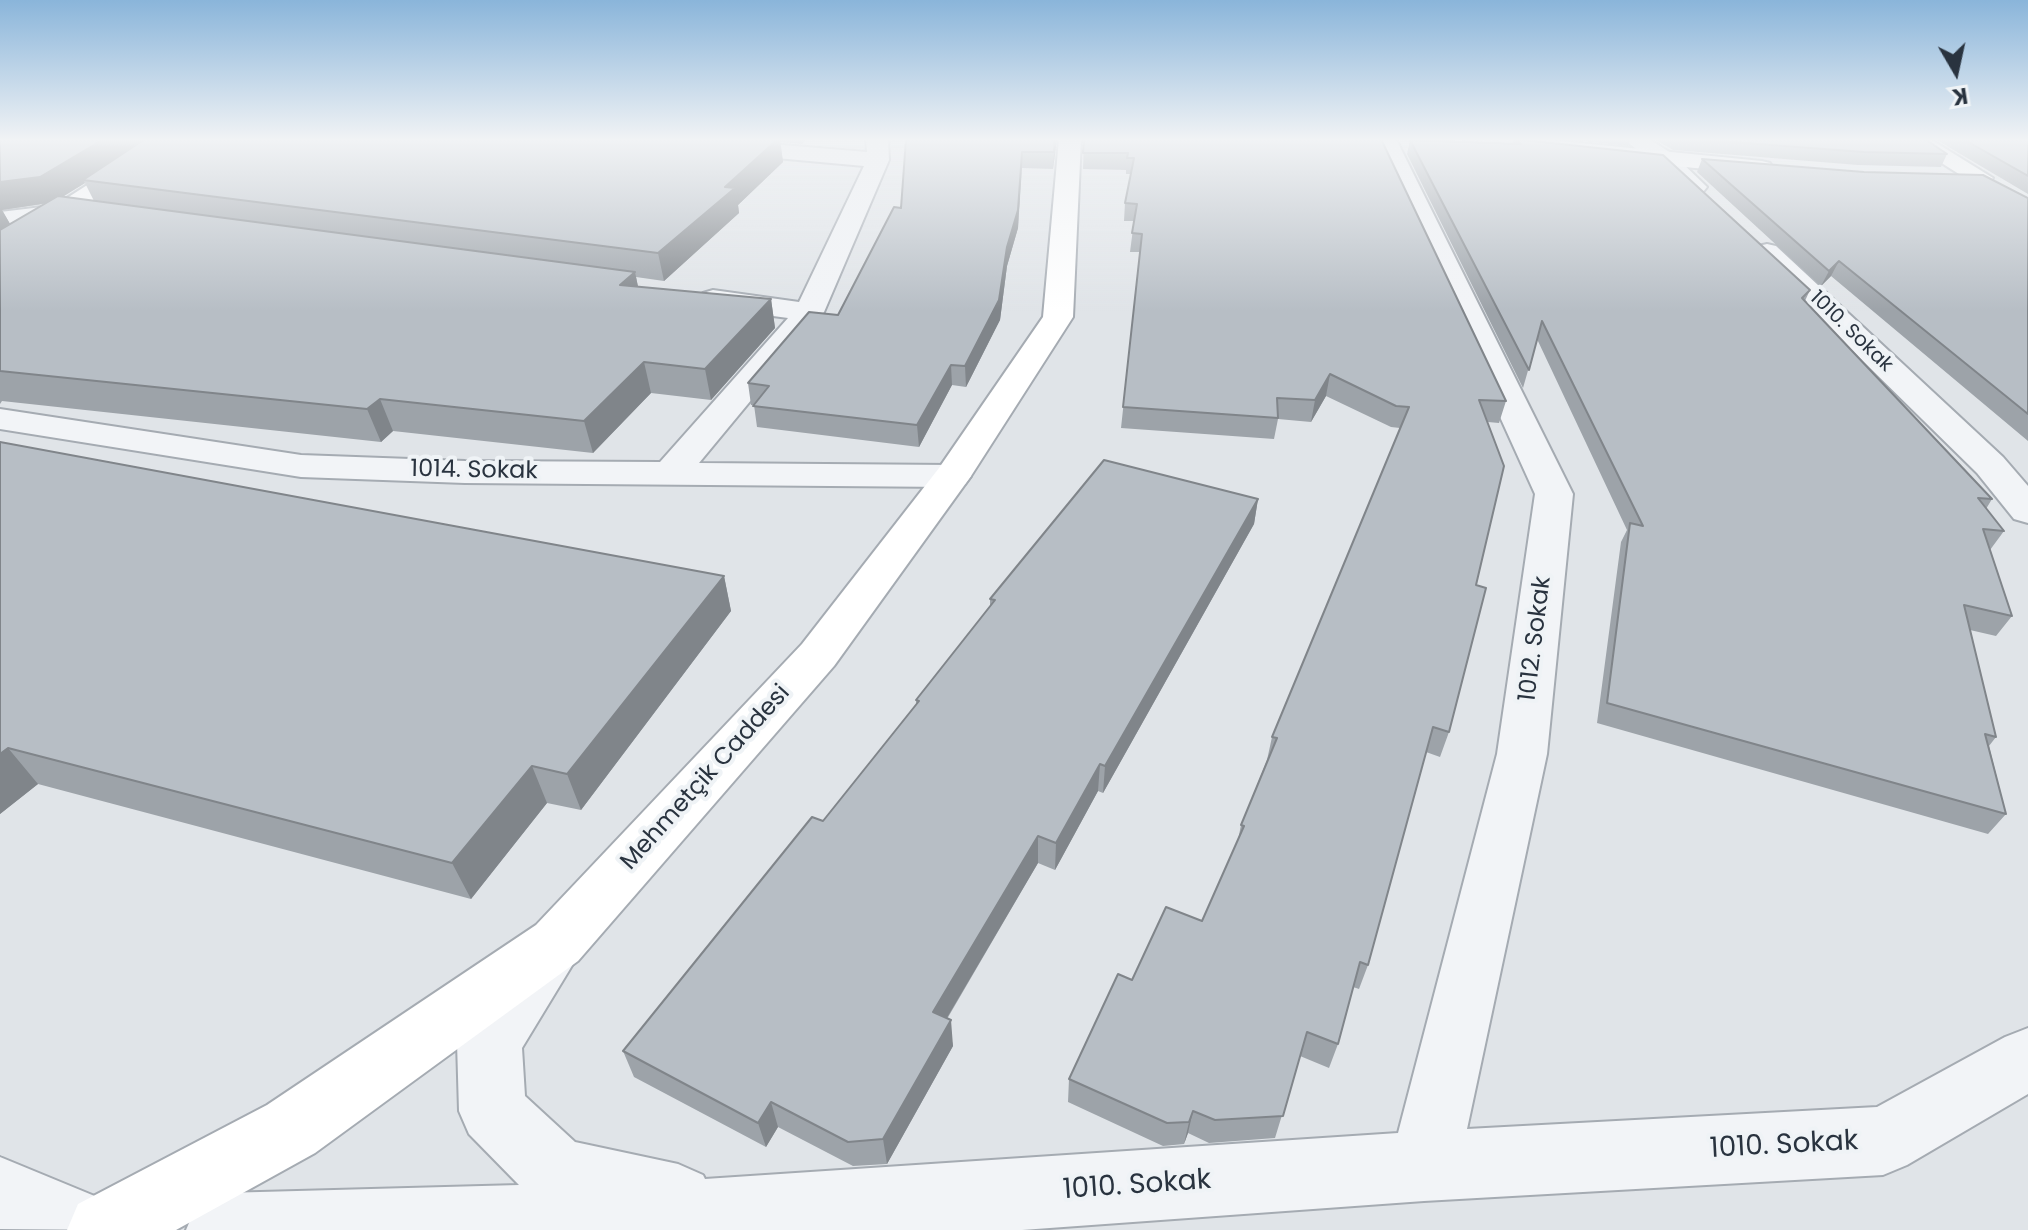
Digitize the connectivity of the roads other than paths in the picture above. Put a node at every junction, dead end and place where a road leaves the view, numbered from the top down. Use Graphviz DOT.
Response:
graph roads {
  1 [pos="89,196"];
  2 [pos="858,196"];
  3 [pos="1066,196"];
  4 [pos="1412,196"];
  5 [pos="1706,196"];
  6 [pos="1712,202"];
  7 [pos="67,211"];
  8 [pos="114,218"];
  9 [pos="0,220"];
  10 [pos="1746,234"];
  11 [pos="0,252"];
  12 [pos="683,295"];
  13 [pos="809,312"];
  14 [pos="0,419"];
  15 [pos="671,473"];
  16 [pos="952,476"];
  17 [pos="2028,511"];
  18 [pos="557,943"];
  19 [pos="2028,1059"];
  20 [pos="1424,1166"];
  21 [pos="0,1193"];
  22 [pos="743,1214"];
  23 [pos="88,1230"];
  24 [pos="104,1230"];
  25 [pos="223,1230"];
  1 -- 7 [label="main road"];
  2 -- 13 [label="street"];
  3 -- 16 [label="main road, Mehmetçik Caddesi"];
  4 -- 20 [label="street, 1012. Sokak"];
  5 -- 6 [label="street"];
  7 -- 8 [label="street"];
  7 -- 9 [label="street"];
  7 -- 11 [label="main road"];
  10 -- 17 [label="street, 1010. Sokak"];
  12 -- 13 [label="street"];
  13 -- 15 [label="street"];
  14 -- 15 [label="street, 1014. Sokak"];
  15 -- 16 [label="street, 1014. Sokak"];
  16 -- 18 [label="main road, Mehmetçik Caddesi"];
  18 -- 22 [label="street"];
  18 -- 24 [label="main road, Mehmetçik Caddesi"];
  19 -- 20 [label="street, 1010. Sokak"];
  20 -- 22 [label="street, 1010. Sokak"];
  21 -- 23 [label="street"];
  22 -- 25 [label="street, 1010. Sokak"];
}
